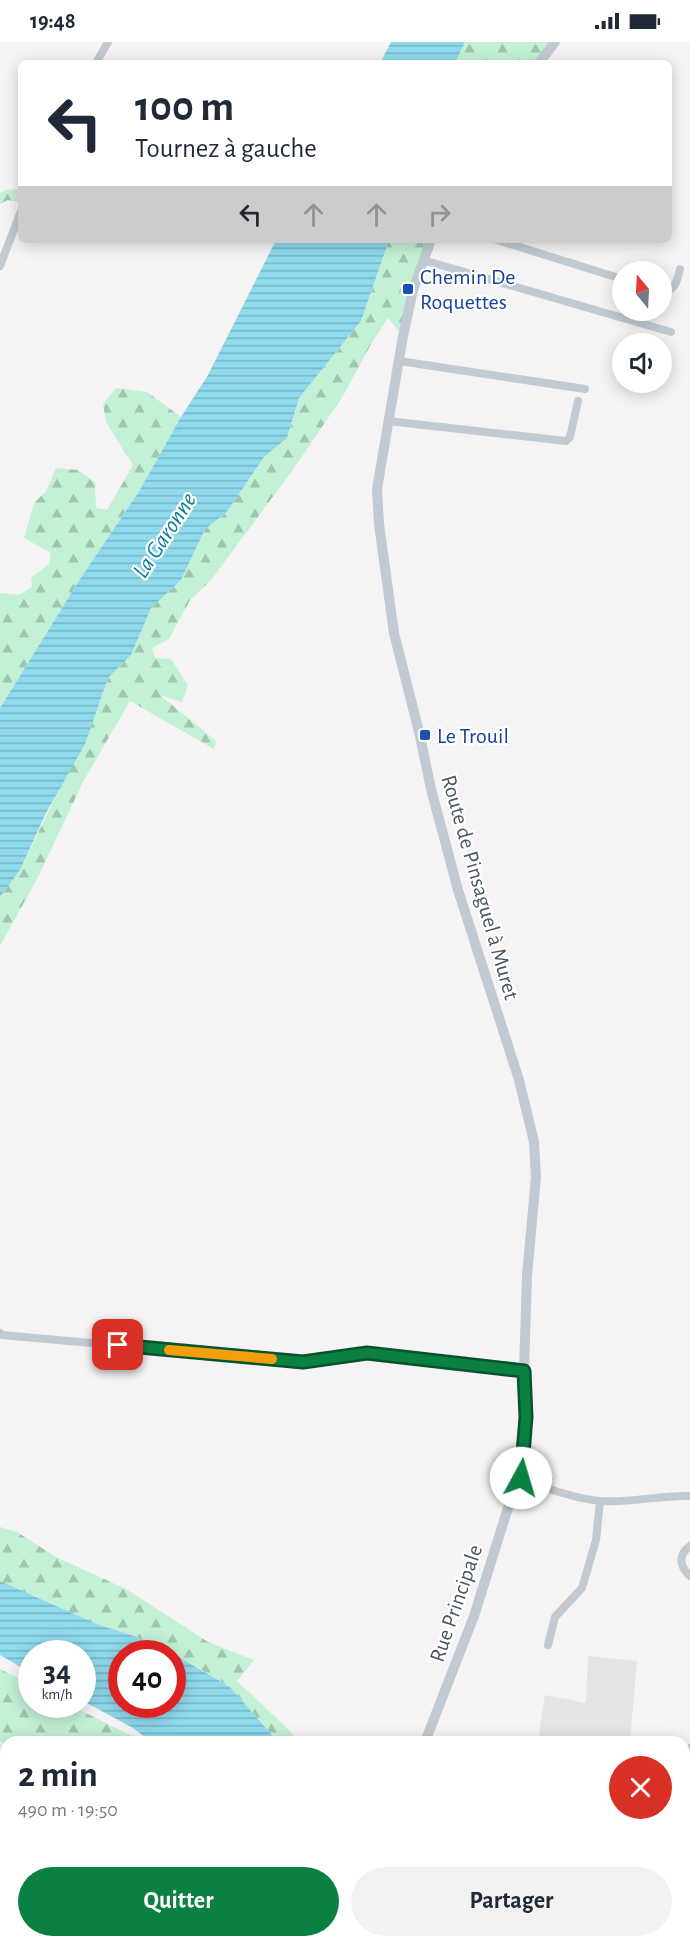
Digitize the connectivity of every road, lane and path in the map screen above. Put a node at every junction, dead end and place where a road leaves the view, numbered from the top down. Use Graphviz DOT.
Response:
graph roads {
  1 [pos="108,42"];
  2 [pos="555,42"];
  3 [pos="98,60"];
  4 [pos="541,60"];
  5 [pos="18,219"];
  6 [pos="430,243"];
  7 [pos="507,243"];
  8 [pos="423,260"];
  9 [pos="0,266"];
  10 [pos="680,269"];
  11 [pos="612,276"];
  12 [pos="672,288"];
  13 [pos="671,332"];
  14 [pos="399,361"];
  15 [pos="585,389"];
  16 [pos="578,401"];
  17 [pos="388,420"];
  18 [pos="0,1333"];
  19 [pos="524,1371"];
  20 [pos="521,1478"];
  21 [pos="690,1496"];
  22 [pos="600,1501"];
  23 [pos="690,1546"];
  24 [pos="690,1576"];
  25 [pos="548,1645"];
  26 [pos="427,1736"];
  1 -- 3 [label="street"];
  2 -- 4 [label="street"];
  5 -- 9 [label="street"];
  6 -- 8 [label="street, Route de Pinsaguel à Muret"];
  7 -- 11 [label="street"];
  8 -- 13 [label="street"];
  8 -- 14 [label="street, Route de Pinsaguel à Muret"];
  10 -- 12 [label="street"];
  14 -- 15 [label="street"];
  14 -- 17 [label="street, Route de Pinsaguel à Muret"];
  16 -- 17 [label="street"];
  17 -- 19 [label="street, Route de Pinsaguel à Muret"];
  18 -- 19 [label="street"];
  19 -- 20 [label="street"];
  20 -- 22 [label="street"];
  20 -- 26 [label="street, Rue Principale"];
  21 -- 22 [label="street"];
  22 -- 25 [label="street"];
  23 -- 24 [label="street"];
}
